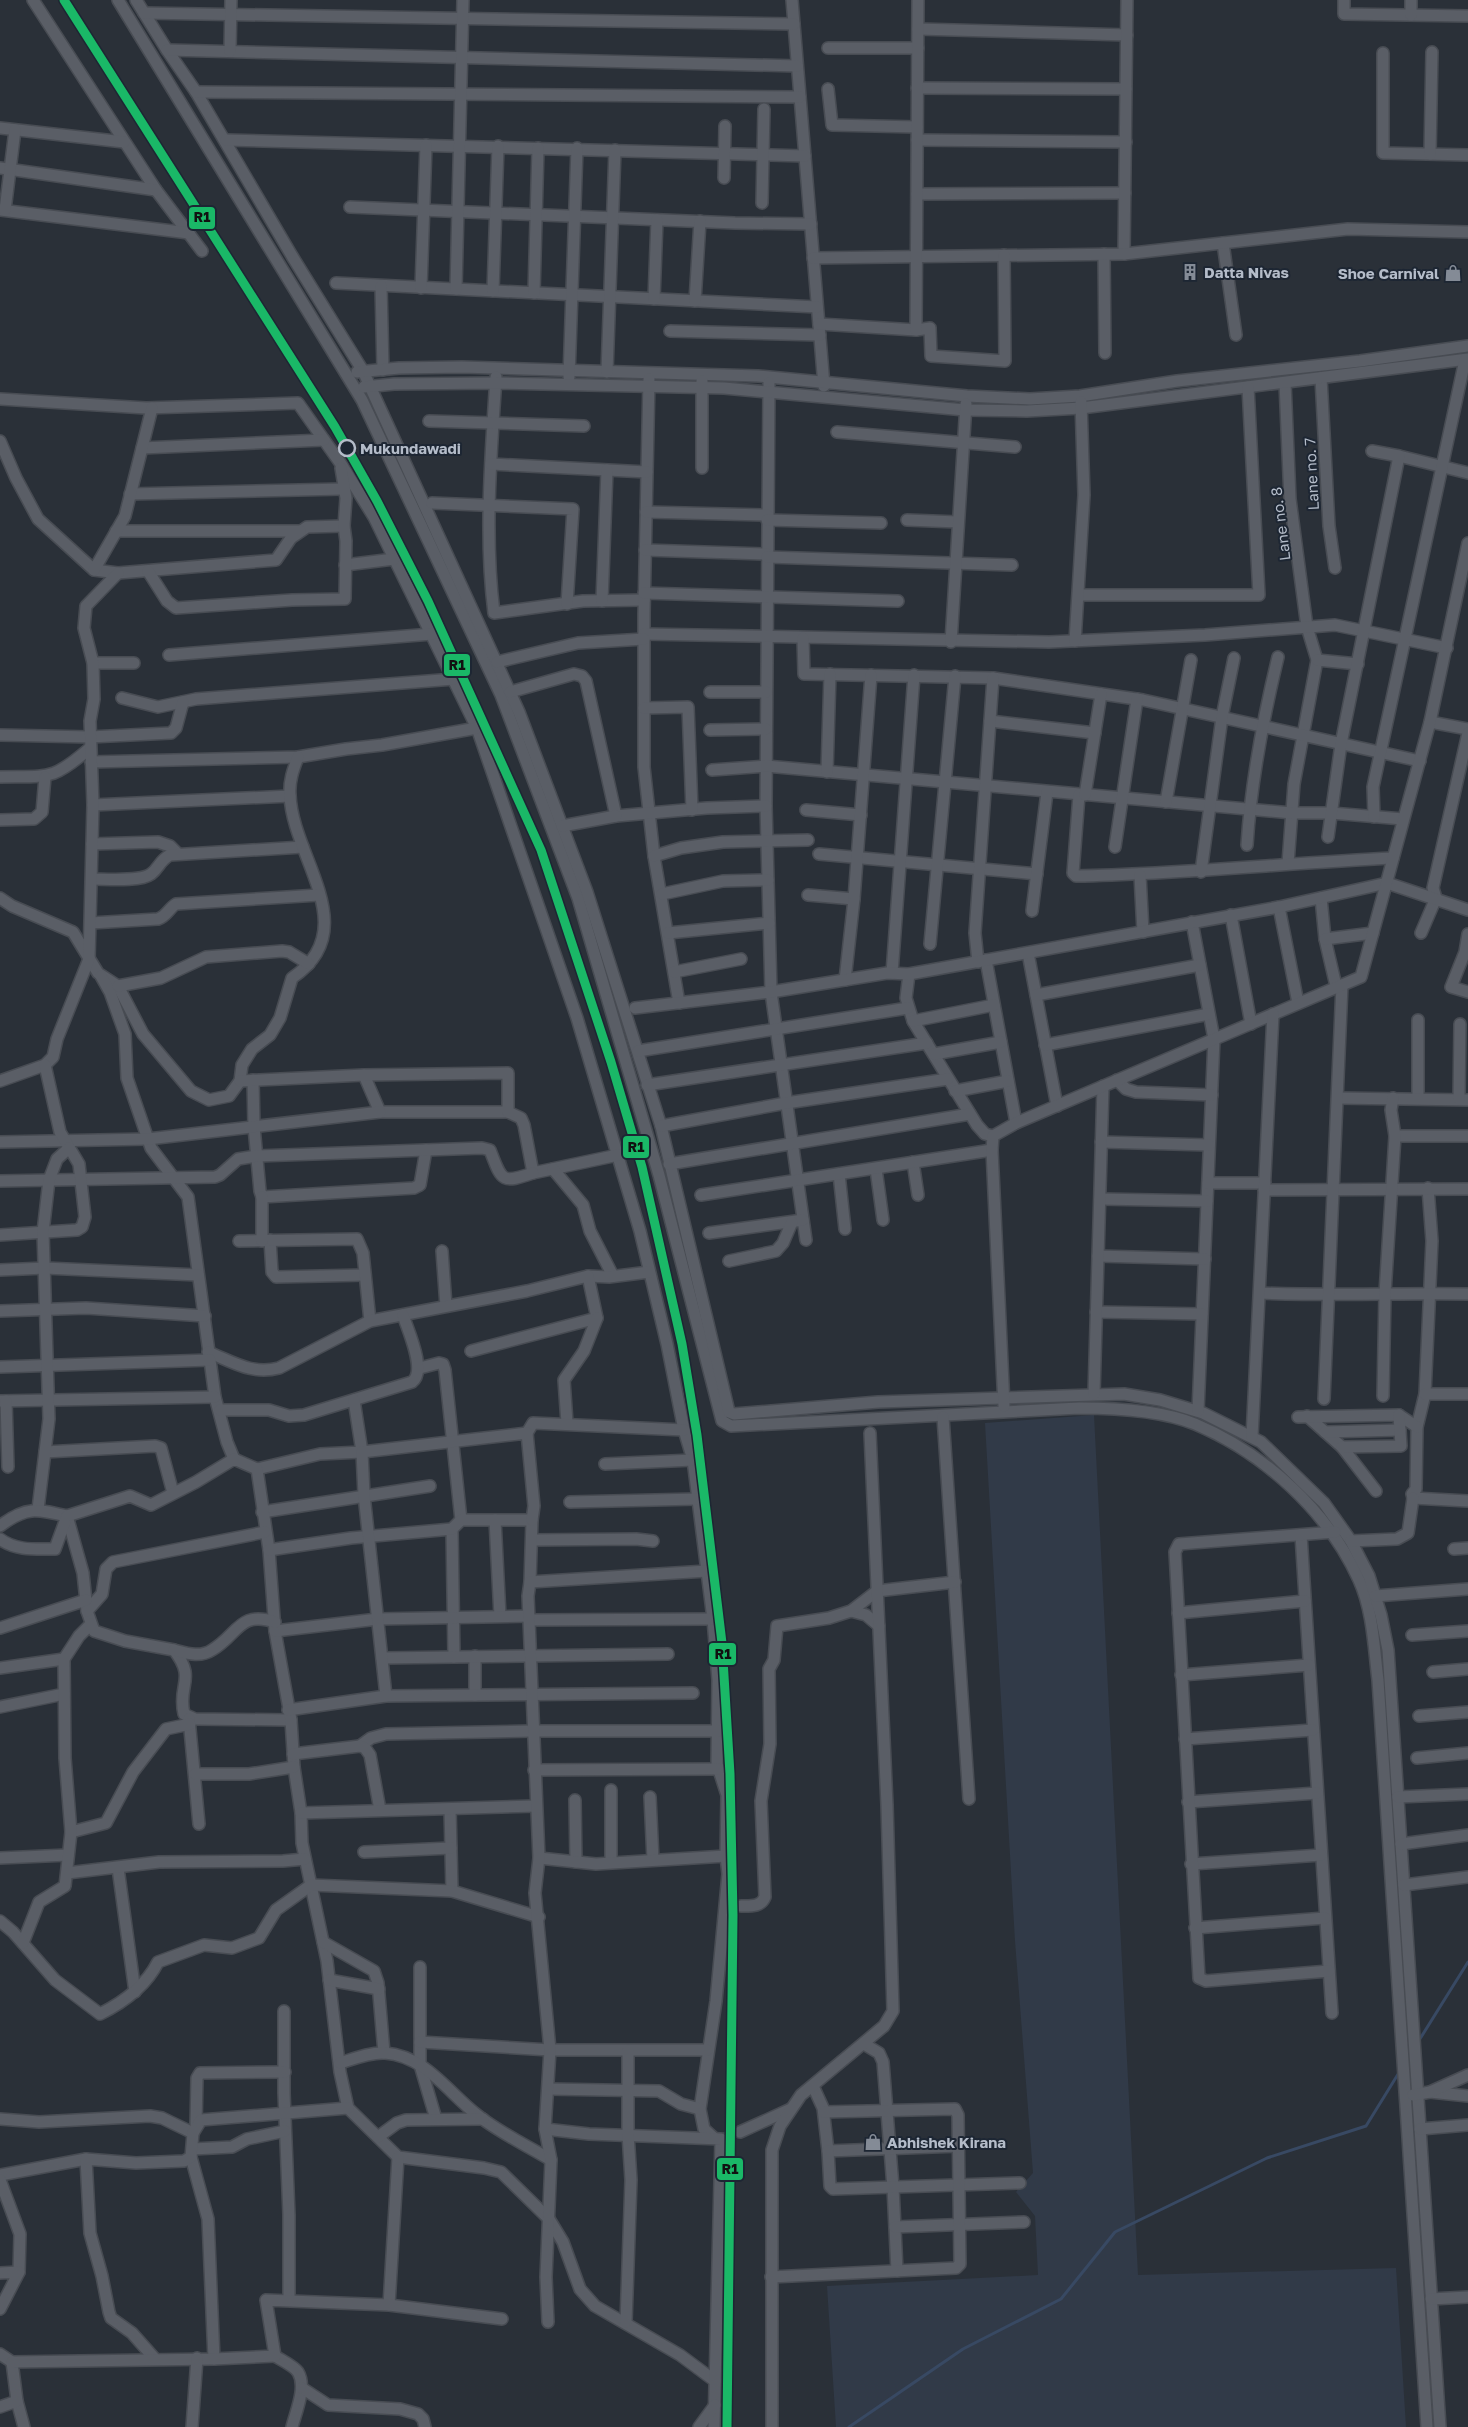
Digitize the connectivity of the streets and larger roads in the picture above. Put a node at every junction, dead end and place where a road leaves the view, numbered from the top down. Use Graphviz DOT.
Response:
graph roads {
  1 [pos="33,0"];
  2 [pos="118,0"];
  3 [pos="136,0"];
  4 [pos="231,0"];
  5 [pos="463,0"];
  6 [pos="792,0"];
  7 [pos="918,0"];
  8 [pos="1127,0"];
  9 [pos="1344,0"];
  10 [pos="1411,0"];
  11 [pos="144,13"];
  12 [pos="231,14"];
  13 [pos="1411,15"];
  14 [pos="1468,16"];
  15 [pos="462,18"];
  16 [pos="794,24"];
  17 [pos="918,29"];
  18 [pos="1127,35"];
  19 [pos="828,48"];
  20 [pos="918,48"];
  21 [pos="167,50"];
  22 [pos="230,51"];
  23 [pos="1432,52"];
  24 [pos="1383,53"];
  25 [pos="461,58"];
  26 [pos="798,66"];
  27 [pos="917,88"];
  28 [pos="828,89"];
  29 [pos="1126,89"];
  30 [pos="196,92"];
  31 [pos="461,94"];
  32 [pos="800,97"];
  33 [pos="764,109"];
  34 [pos="725,126"];
  35 [pos="917,127"];
  36 [pos="0,128"];
  37 [pos="15,130"];
  38 [pos="226,140"];
  39 [pos="917,140"];
  40 [pos="124,142"];
  41 [pos="1126,142"];
  42 [pos="426,145"];
  43 [pos="459,146"];
  44 [pos="498,146"];
  45 [pos="538,148"];
  46 [pos="577,148"];
  47 [pos="615,150"];
  48 [pos="724,153"];
  49 [pos="763,154"];
  50 [pos="1430,154"];
  51 [pos="1468,155"];
  52 [pos="805,156"];
  53 [pos="6,168"];
  54 [pos="724,178"];
  55 [pos="156,190"];
  56 [pos="1125,193"];
  57 [pos="916,194"];
  58 [pos="762,203"];
  59 [pos="350,207"];
  60 [pos="2,210"];
  61 [pos="424,210"];
  62 [pos="458,211"];
  63 [pos="497,213"];
  64 [pos="537,214"];
  65 [pos="576,216"];
  66 [pos="614,218"];
  67 [pos="658,220"];
  68 [pos="700,221"];
  69 [pos="811,224"];
  70 [pos="1468,232"];
  71 [pos="189,233"];
  72 [pos="1223,243"];
  73 [pos="202,251"];
  74 [pos="1104,254"];
  75 [pos="1124,254"];
  76 [pos="1004,255"];
  77 [pos="916,256"];
  78 [pos="813,258"];
  79 [pos="336,283"];
  80 [pos="381,286"];
  81 [pos="420,288"];
  82 [pos="456,290"];
  83 [pos="493,291"];
  84 [pos="534,293"];
  85 [pos="573,295"];
  86 [pos="611,297"];
  87 [pos="654,299"];
  88 [pos="695,301"];
  89 [pos="817,307"];
  90 [pos="670,330"];
  91 [pos="819,330"];
  92 [pos="916,330"];
  93 [pos="1236,335"];
  94 [pos="1468,346"];
  95 [pos="1105,354"];
  96 [pos="1369,359"];
  97 [pos="1466,359"];
  98 [pos="496,368"];
  99 [pos="383,370"];
  100 [pos="363,371"];
  101 [pos="569,371"];
  102 [pos="1371,371"];
  103 [pos="607,372"];
  104 [pos="346,373"];
  105 [pos="649,373"];
  106 [pos="702,374"];
  107 [pos="770,377"];
  108 [pos="1321,378"];
  109 [pos="823,381"];
  110 [pos="495,383"];
  111 [pos="1286,383"];
  112 [pos="569,385"];
  113 [pos="371,386"];
  114 [pos="649,386"];
  115 [pos="702,387"];
  116 [pos="1248,387"];
  117 [pos="356,389"];
  118 [pos="767,390"];
  119 [pos="824,396"];
  120 [pos="967,396"];
  121 [pos="1080,396"];
  122 [pos="0,399"];
  123 [pos="152,408"];
  124 [pos="1081,408"];
  125 [pos="966,410"];
  126 [pos="429,421"];
  127 [pos="494,422"];
  128 [pos="584,426"];
  129 [pos="837,432"];
  130 [pos="324,440"];
  131 [pos="0,441"];
  132 [pos="963,442"];
  133 [pos="1015,447"];
  134 [pos="142,448"];
  135 [pos="1372,451"];
  136 [pos="1399,456"];
  137 [pos="341,464"];
  138 [pos="491,464"];
  139 [pos="1441,466"];
  140 [pos="702,468"];
  141 [pos="607,470"];
  142 [pos="647,472"];
  143 [pos="1468,473"];
  144 [pos="344,490"];
  145 [pos="130,494"];
  146 [pos="432,503"];
  147 [pos="489,505"];
  148 [pos="646,512"];
  149 [pos="767,518"];
  150 [pos="907,520"];
  151 [pos="958,522"];
  152 [pos="881,523"];
  153 [pos="344,526"];
  154 [pos="116,531"];
  155 [pos="300,531"];
  156 [pos="1468,543"];
  157 [pos="645,550"];
  158 [pos="767,556"];
  159 [pos="394,559"];
  160 [pos="956,563"];
  161 [pos="345,565"];
  162 [pos="1012,565"];
  163 [pos="1335,568"];
  164 [pos="94,570"];
  165 [pos="148,571"];
  166 [pos="118,573"];
  167 [pos="1079,595"];
  168 [pos="644,596"];
  169 [pos="766,597"];
  170 [pos="602,601"];
  171 [pos="898,601"];
  172 [pos="567,604"];
  173 [pos="494,613"];
  174 [pos="477,624"];
  175 [pos="1307,627"];
  176 [pos="1365,631"];
  177 [pos="432,634"];
  178 [pos="644,636"];
  179 [pos="766,636"];
  180 [pos="803,638"];
  181 [pos="1404,639"];
  182 [pos="1075,641"];
  183 [pos="951,642"];
  184 [pos="1446,648"];
  185 [pos="170,655"];
  186 [pos="1278,657"];
  187 [pos="1234,658"];
  188 [pos="1191,660"];
  189 [pos="1317,660"];
  190 [pos="497,662"];
  191 [pos="93,663"];
  192 [pos="134,663"];
  193 [pos="1358,664"];
  194 [pos="830,674"];
  195 [pos="871,675"];
  196 [pos="914,675"];
  197 [pos="955,676"];
  198 [pos="994,678"];
  199 [pos="454,679"];
  200 [pos="510,692"];
  201 [pos="710,692"];
  202 [pos="766,692"];
  203 [pos="1101,694"];
  204 [pos="122,698"];
  205 [pos="1137,699"];
  206 [pos="183,702"];
  207 [pos="644,708"];
  208 [pos="1182,708"];
  209 [pos="1222,717"];
  210 [pos="990,721"];
  211 [pos="1430,722"];
  212 [pos="1261,726"];
  213 [pos="476,728"];
  214 [pos="766,729"];
  215 [pos="1468,729"];
  216 [pos="710,730"];
  217 [pos="1094,733"];
  218 [pos="1468,733"];
  219 [pos="0,735"];
  220 [pos="1302,735"];
  221 [pos="90,742"];
  222 [pos="1342,744"];
  223 [pos="1380,754"];
  224 [pos="298,758"];
  225 [pos="1420,761"];
  226 [pos="91,762"];
  227 [pos="766,766"];
  228 [pos="712,770"];
  229 [pos="827,772"];
  230 [pos="45,776"];
  231 [pos="864,776"];
  232 [pos="0,777"];
  233 [pos="905,780"];
  234 [pos="945,783"];
  235 [pos="985,788"];
  236 [pos="1046,792"];
  237 [pos="1082,795"];
  238 [pos="290,796"];
  239 [pos="1121,798"];
  240 [pos="1166,802"];
  241 [pos="94,806"];
  242 [pos="766,806"];
  243 [pos="1209,806"];
  244 [pos="1249,809"];
  245 [pos="692,810"];
  246 [pos="806,810"];
  247 [pos="1292,813"];
  248 [pos="1331,813"];
  249 [pos="650,814"];
  250 [pos="861,815"];
  251 [pos="616,816"];
  252 [pos="1374,817"];
  253 [pos="1403,819"];
  254 [pos="0,820"];
  255 [pos="562,826"];
  256 [pos="1328,837"];
  257 [pos="808,840"];
  258 [pos="766,842"];
  259 [pos="92,844"];
  260 [pos="1247,845"];
  261 [pos="303,847"];
  262 [pos="1115,847"];
  263 [pos="178,854"];
  264 [pos="819,854"];
  265 [pos="654,856"];
  266 [pos="858,858"];
  267 [pos="1393,858"];
  268 [pos="899,862"];
  269 [pos="1288,863"];
  270 [pos="937,866"];
  271 [pos="980,869"];
  272 [pos="1201,872"];
  273 [pos="1037,874"];
  274 [pos="1140,875"];
  275 [pos="92,879"];
  276 [pos="768,880"];
  277 [pos="1387,883"];
  278 [pos="662,894"];
  279 [pos="320,895"];
  280 [pos="808,895"];
  281 [pos="0,898"];
  282 [pos="1321,898"];
  283 [pos="1436,898"];
  284 [pos="854,899"];
  285 [pos="6,907"];
  286 [pos="1278,907"];
  287 [pos="1468,910"];
  288 [pos="1032,911"];
  289 [pos="1231,915"];
  290 [pos="1192,922"];
  291 [pos="91,923"];
  292 [pos="769,923"];
  293 [pos="1143,932"];
  294 [pos="668,933"];
  295 [pos="1372,933"];
  296 [pos="1421,933"];
  297 [pos="1468,934"];
  298 [pos="1325,939"];
  299 [pos="930,944"];
  300 [pos="1028,953"];
  301 [pos="1466,953"];
  302 [pos="89,959"];
  303 [pos="741,959"];
  304 [pos="982,961"];
  305 [pos="309,964"];
  306 [pos="1200,965"];
  307 [pos="674,972"];
  308 [pos="98,973"];
  309 [pos="892,973"];
  310 [pos="909,974"];
  311 [pos="845,980"];
  312 [pos="118,986"];
  313 [pos="1339,986"];
  314 [pos="771,992"];
  315 [pos="1468,992"];
  316 [pos="1036,995"];
  317 [pos="679,1003"];
  318 [pos="1298,1003"];
  319 [pos="994,1004"];
  320 [pos="635,1008"];
  321 [pos="908,1008"];
  322 [pos="1209,1014"];
  323 [pos="1273,1014"];
  324 [pos="1418,1020"];
  325 [pos="913,1021"];
  326 [pos="1251,1024"];
  327 [pos="1460,1024"];
  328 [pos="776,1028"];
  329 [pos="1214,1039"];
  330 [pos="1001,1042"];
  331 [pos="927,1043"];
  332 [pos="1046,1046"];
  333 [pos="638,1051"];
  334 [pos="934,1054"];
  335 [pos="45,1065"];
  336 [pos="781,1066"];
  337 [pos="364,1075"];
  338 [pos="948,1079"];
  339 [pos="253,1080"];
  340 [pos="1117,1080"];
  341 [pos="0,1081"];
  342 [pos="240,1081"];
  343 [pos="1008,1081"];
  344 [pos="647,1085"];
  345 [pos="1103,1086"];
  346 [pos="955,1091"];
  347 [pos="1212,1095"];
  348 [pos="1338,1098"];
  349 [pos="1392,1098"];
  350 [pos="1418,1098"];
  351 [pos="1463,1100"];
  352 [pos="786,1103"];
  353 [pos="1057,1106"];
  354 [pos="380,1112"];
  355 [pos="508,1112"];
  356 [pos="970,1114"];
  357 [pos="1016,1123"];
  358 [pos="661,1126"];
  359 [pos="254,1127"];
  360 [pos="993,1136"];
  361 [pos="1395,1136"];
  362 [pos="1468,1136"];
  363 [pos="148,1139"];
  364 [pos="0,1142"];
  365 [pos="1102,1142"];
  366 [pos="792,1143"];
  367 [pos="67,1144"];
  368 [pos="1209,1145"];
  369 [pos="426,1150"];
  370 [pos="992,1150"];
  371 [pos="618,1155"];
  372 [pos="257,1156"];
  373 [pos="913,1162"];
  374 [pos="669,1164"];
  375 [pos="553,1169"];
  376 [pos="876,1169"];
  377 [pos="533,1173"];
  378 [pos="839,1174"];
  379 [pos="175,1178"];
  380 [pos="82,1179"];
  381 [pos="49,1180"];
  382 [pos="0,1181"];
  383 [pos="797,1181"];
  384 [pos="1208,1183"];
  385 [pos="1264,1187"];
  386 [pos="1392,1188"];
  387 [pos="1428,1188"];
  388 [pos="1468,1189"];
  389 [pos="1332,1191"];
  390 [pos="701,1195"];
  391 [pos="918,1195"];
  392 [pos="262,1197"];
  393 [pos="1100,1199"];
  394 [pos="1207,1201"];
  395 [pos="883,1220"];
  396 [pos="797,1221"];
  397 [pos="845,1229"];
  398 [pos="43,1232"];
  399 [pos="709,1233"];
  400 [pos="0,1235"];
  401 [pos="266,1240"];
  402 [pos="806,1240"];
  403 [pos="239,1241"];
  404 [pos="442,1251"];
  405 [pos="1098,1256"];
  406 [pos="1205,1258"];
  407 [pos="729,1262"];
  408 [pos="45,1268"];
  409 [pos="0,1270"];
  410 [pos="649,1272"];
  411 [pos="365,1274"];
  412 [pos="198,1275"];
  413 [pos="588,1276"];
  414 [pos="613,1276"];
  415 [pos="1260,1293"];
  416 [pos="1385,1293"];
  417 [pos="1428,1294"];
  418 [pos="1468,1294"];
  419 [pos="1328,1296"];
  420 [pos="446,1306"];
  421 [pos="46,1310"];
  422 [pos="0,1311"];
  423 [pos="1096,1312"];
  424 [pos="1202,1314"];
  425 [pos="402,1315"];
  426 [pos="205,1316"];
  427 [pos="597,1318"];
  428 [pos="370,1321"];
  429 [pos="471,1351"];
  430 [pos="209,1356"];
  431 [pos="0,1367"];
  432 [pos="46,1367"];
  433 [pos="420,1368"];
  434 [pos="1094,1394"];
  435 [pos="1425,1394"];
  436 [pos="1468,1394"];
  437 [pos="1383,1396"];
  438 [pos="215,1397"];
  439 [pos="1004,1399"];
  440 [pos="1324,1399"];
  441 [pos="48,1400"];
  442 [pos="354,1400"];
  443 [pos="3,1401"];
  444 [pos="878,1402"];
  445 [pos="865,1403"];
  446 [pos="1173,1404"];
  447 [pos="220,1410"];
  448 [pos="1198,1412"];
  449 [pos="1004,1413"];
  450 [pos="734,1414"];
  451 [pos="1399,1415"];
  452 [pos="943,1416"];
  453 [pos="1169,1418"];
  454 [pos="872,1420"];
  455 [pos="722,1421"];
  456 [pos="567,1423"];
  457 [pos="1417,1427"];
  458 [pos="684,1430"];
  459 [pos="1400,1430"];
  460 [pos="1325,1432"];
  461 [pos="527,1433"];
  462 [pos="1252,1437"];
  463 [pos="454,1440"];
  464 [pos="1342,1447"];
  465 [pos="45,1452"];
  466 [pos="362,1452"];
  467 [pos="234,1459"];
  468 [pos="692,1460"];
  469 [pos="605,1464"];
  470 [pos="8,1467"];
  471 [pos="257,1469"];
  472 [pos="430,1486"];
  473 [pos="1376,1491"];
  474 [pos="173,1493"];
  475 [pos="364,1495"];
  476 [pos="1413,1498"];
  477 [pos="697,1499"];
  478 [pos="1468,1500"];
  479 [pos="570,1502"];
  480 [pos="38,1509"];
  481 [pos="262,1512"];
  482 [pos="68,1516"];
  483 [pos="461,1520"];
  484 [pos="495,1520"];
  485 [pos="532,1520"];
  486 [pos="0,1526"];
  487 [pos="452,1529"];
  488 [pos="264,1532"];
  489 [pos="1331,1533"];
  490 [pos="1301,1535"];
  491 [pos="1347,1536"];
  492 [pos="369,1537"];
  493 [pos="0,1539"];
  494 [pos="533,1540"];
  495 [pos="653,1541"];
  496 [pos="1468,1548"];
  497 [pos="1454,1549"];
  498 [pos="269,1550"];
  499 [pos="707,1572"];
  500 [pos="530,1582"];
  501 [pos="955,1582"];
  502 [pos="1468,1588"];
  503 [pos="877,1591"];
  504 [pos="1376,1596"];
  505 [pos="1305,1601"];
  506 [pos="87,1606"];
  507 [pos="851,1611"];
  508 [pos="1178,1613"];
  509 [pos="500,1616"];
  510 [pos="454,1617"];
  511 [pos="529,1618"];
  512 [pos="714,1618"];
  513 [pos="378,1619"];
  514 [pos="91,1624"];
  515 [pos="275,1626"];
  516 [pos="879,1626"];
  517 [pos="0,1628"];
  518 [pos="1468,1631"];
  519 [pos="1412,1635"];
  520 [pos="174,1650"];
  521 [pos="668,1654"];
  522 [pos="530,1655"];
  523 [pos="474,1656"];
  524 [pos="454,1657"];
  525 [pos="382,1658"];
  526 [pos="64,1659"];
  527 [pos="1309,1665"];
  528 [pos="0,1668"];
  529 [pos="1468,1669"];
  530 [pos="1433,1672"];
  531 [pos="1181,1675"];
  532 [pos="693,1693"];
  533 [pos="64,1694"];
  534 [pos="474,1695"];
  535 [pos="531,1695"];
  536 [pos="386,1696"];
  537 [pos="0,1707"];
  538 [pos="1468,1712"];
  539 [pos="290,1715"];
  540 [pos="1419,1716"];
  541 [pos="189,1720"];
  542 [pos="1313,1730"];
  543 [pos="532,1731"];
  544 [pos="718,1732"];
  545 [pos="1185,1739"];
  546 [pos="360,1746"];
  547 [pos="1468,1753"];
  548 [pos="293,1754"];
  549 [pos="1417,1758"];
  550 [pos="294,1766"];
  551 [pos="718,1769"];
  552 [pos="534,1770"];
  553 [pos="195,1774"];
  554 [pos="611,1790"];
  555 [pos="1317,1793"];
  556 [pos="1468,1794"];
  557 [pos="650,1797"];
  558 [pos="1398,1797"];
  559 [pos="968,1799"];
  560 [pos="575,1800"];
  561 [pos="1188,1802"];
  562 [pos="536,1806"];
  563 [pos="450,1809"];
  564 [pos="380,1810"];
  565 [pos="301,1813"];
  566 [pos="199,1824"];
  567 [pos="71,1832"];
  568 [pos="1468,1835"];
  569 [pos="1401,1844"];
  570 [pos="451,1848"];
  571 [pos="364,1852"];
  572 [pos="1321,1855"];
  573 [pos="68,1856"];
  574 [pos="726,1856"];
  575 [pos="0,1858"];
  576 [pos="539,1858"];
  577 [pos="306,1859"];
  578 [pos="653,1860"];
  579 [pos="576,1862"];
  580 [pos="612,1862"];
  581 [pos="1191,1864"];
  582 [pos="118,1868"];
  583 [pos="67,1873"];
  584 [pos="1468,1877"];
  585 [pos="312,1885"];
  586 [pos="1404,1885"];
  587 [pos="452,1891"];
  588 [pos="732,1907"];
  589 [pos="539,1917"];
  590 [pos="1325,1918"];
  591 [pos="0,1921"];
  592 [pos="1195,1928"];
  593 [pos="323,1942"];
  594 [pos="23,1943"];
  595 [pos="420,1967"];
  596 [pos="1328,1971"];
  597 [pos="329,1980"];
  598 [pos="379,1990"];
  599 [pos="135,1992"];
  600 [pos="284,2011"];
  601 [pos="1332,2013"];
  602 [pos="1414,2038"];
  603 [pos="1402,2041"];
  604 [pos="420,2042"];
  605 [pos="864,2044"];
  606 [pos="550,2050"];
  607 [pos="707,2050"];
  608 [pos="628,2051"];
  609 [pos="384,2053"];
  610 [pos="340,2063"];
  611 [pos="420,2065"];
  612 [pos="285,2072"];
  613 [pos="1468,2075"];
  614 [pos="813,2086"];
  615 [pos="548,2089"];
  616 [pos="628,2091"];
  617 [pos="1422,2091"];
  618 [pos="1406,2092"];
  619 [pos="1468,2096"];
  620 [pos="348,2108"];
  621 [pos="700,2109"];
  622 [pos="792,2109"];
  623 [pos="887,2109"];
  624 [pos="284,2111"];
  625 [pos="824,2112"];
  626 [pos="0,2119"];
  627 [pos="436,2119"];
  628 [pos="483,2119"];
  629 [pos="1468,2125"];
  630 [pos="195,2129"];
  631 [pos="1420,2129"];
  632 [pos="545,2130"];
  633 [pos="285,2131"];
  634 [pos="740,2132"];
  635 [pos="628,2134"];
  636 [pos="378,2137"];
  637 [pos="714,2138"];
  638 [pos="959,2146"];
  639 [pos="889,2148"];
  640 [pos="828,2151"];
  641 [pos="192,2153"];
  642 [pos="398,2157"];
  643 [pos="86,2159"];
  644 [pos="551,2160"];
  645 [pos="0,2174"];
  646 [pos="0,2180"];
  647 [pos="1020,2183"];
  648 [pos="959,2184"];
  649 [pos="893,2187"];
  650 [pos="549,2219"];
  651 [pos="1024,2222"];
  652 [pos="960,2226"];
  653 [pos="895,2227"];
  654 [pos="897,2270"];
  655 [pos="20,2272"];
  656 [pos="0,2273"];
  657 [pos="772,2277"];
  658 [pos="1468,2297"];
  659 [pos="1431,2299"];
  660 [pos="289,2300"];
  661 [pos="389,2305"];
  662 [pos="0,2309"];
  663 [pos="502,2319"];
  664 [pos="548,2322"];
  665 [pos="626,2322"];
  666 [pos="0,2354"];
  667 [pos="275,2356"];
  668 [pos="197,2358"];
  669 [pos="155,2359"];
  670 [pos="214,2360"];
  671 [pos="12,2362"];
  672 [pos="715,2381"];
  673 [pos="302,2388"];
  674 [pos="17,2400"];
  675 [pos="715,2405"];
  676 [pos="0,2407"];
  677 [pos="772,2426"];
  678 [pos="24,2427"];
  679 [pos="192,2427"];
  680 [pos="292,2427"];
  681 [pos="425,2427"];
  682 [pos="699,2427"];
  683 [pos="714,2427"];
  684 [pos="1427,2427"];
  685 [pos="1440,2427"];
  1 -- 40 [label="street"];
  2 -- 104 [label="street"];
  3 -- 11 [label="street"];
  4 -- 12 [label="street"];
  5 -- 15 [label="street"];
  6 -- 16 [label="street"];
  7 -- 17 [label="street"];
  8 -- 18 [label="street"];
  9 -- 13 [label="street"];
  10 -- 13 [label="street"];
  11 -- 12 [label="street"];
  11 -- 21 [label="street"];
  12 -- 15 [label="street"];
  12 -- 22 [label="street"];
  13 -- 14 [label="street"];
  15 -- 16 [label="street"];
  15 -- 25 [label="street"];
  16 -- 26 [label="street"];
  17 -- 18 [label="street"];
  17 -- 20 [label="street"];
  18 -- 29 [label="street"];
  19 -- 20 [label="street"];
  20 -- 27 [label="street"];
  21 -- 22 [label="street"];
  21 -- 30 [label="street"];
  22 -- 25 [label="street"];
  23 -- 50 [label="street"];
  24 -- 50 [label="street"];
  25 -- 26 [label="street"];
  25 -- 31 [label="street"];
  26 -- 32 [label="street"];
  27 -- 29 [label="street"];
  27 -- 35 [label="street"];
  28 -- 35 [label="street"];
  29 -- 41 [label="street"];
  30 -- 31 [label="street"];
  30 -- 38 [label="street"];
  31 -- 32 [label="street"];
  31 -- 43 [label="street"];
  32 -- 52 [label="street"];
  33 -- 49 [label="street"];
  34 -- 48 [label="street"];
  35 -- 39 [label="street"];
  36 -- 37 [label="street"];
  37 -- 40 [label="street"];
  37 -- 53 [label="street"];
  38 -- 42 [label="street"];
  38 -- 100 [label="street"];
  39 -- 41 [label="street"];
  39 -- 57 [label="street"];
  40 -- 55 [label="street"];
  41 -- 56 [label="street"];
  42 -- 43 [label="street"];
  42 -- 61 [label="street"];
  43 -- 44 [label="street"];
  43 -- 62 [label="street"];
  44 -- 45 [label="street"];
  44 -- 63 [label="street"];
  45 -- 46 [label="street"];
  45 -- 64 [label="street"];
  46 -- 47 [label="street"];
  46 -- 65 [label="street"];
  47 -- 48 [label="street"];
  47 -- 66 [label="street"];
  48 -- 49 [label="street"];
  48 -- 54 [label="street"];
  49 -- 52 [label="street"];
  49 -- 58 [label="street"];
  50 -- 51 [label="street"];
  52 -- 69 [label="street"];
  53 -- 55 [label="street"];
  53 -- 60 [label="street"];
  55 -- 71 [label="street"];
  56 -- 57 [label="street"];
  56 -- 75 [label="street"];
  57 -- 77 [label="street"];
  59 -- 61 [label="street"];
  60 -- 71 [label="street"];
  61 -- 62 [label="street"];
  61 -- 81 [label="street"];
  62 -- 63 [label="street"];
  62 -- 82 [label="street"];
  63 -- 64 [label="street"];
  63 -- 83 [label="street"];
  64 -- 65 [label="street"];
  64 -- 84 [label="street"];
  65 -- 66 [label="street"];
  65 -- 85 [label="street"];
  66 -- 67 [label="street"];
  66 -- 86 [label="street"];
  67 -- 68 [label="street"];
  67 -- 87 [label="street"];
  68 -- 69 [label="street"];
  68 -- 88 [label="street"];
  69 -- 78 [label="street"];
  70 -- 72 [label="street"];
  71 -- 73 [label="street"];
  72 -- 75 [label="street"];
  72 -- 93 [label="street"];
  74 -- 75 [label="street"];
  74 -- 76 [label="street"];
  74 -- 95 [label="street"];
  76 -- 77 [label="street"];
  76 -- 92 [label="street"];
  77 -- 78 [label="street"];
  77 -- 92 [label="street"];
  78 -- 89 [label="street"];
  79 -- 80 [label="street"];
  80 -- 81 [label="street"];
  80 -- 99 [label="street"];
  81 -- 82 [label="street"];
  82 -- 83 [label="street"];
  83 -- 84 [label="street"];
  84 -- 85 [label="street"];
  85 -- 86 [label="street"];
  85 -- 101 [label="street"];
  86 -- 87 [label="street"];
  86 -- 103 [label="street"];
  87 -- 88 [label="street"];
  88 -- 89 [label="street"];
  89 -- 91 [label="street"];
  90 -- 91 [label="street"];
  91 -- 92 [label="street"];
  91 -- 109 [label="street"];
  94 -- 96 [label="street"];
  96 -- 102 [label="street"];
  96 -- 121 [label="street"];
  97 -- 102 [label="street"];
  97 -- 139 [label="street"];
  98 -- 99 [label="street"];
  98 -- 101 [label="street"];
  98 -- 110 [label="street"];
  99 -- 100 [label="street"];
  100 -- 104 [label="street"];
  100 -- 113 [label="street"];
  101 -- 103 [label="street"];
  101 -- 112 [label="street"];
  102 -- 108 [label="street"];
  103 -- 105 [label="street"];
  104 -- 117 [label="street"];
  105 -- 106 [label="street"];
  105 -- 114 [label="street"];
  106 -- 107 [label="street"];
  106 -- 115 [label="street"];
  107 -- 109 [label="street"];
  107 -- 118 [label="street"];
  108 -- 111 [label="street"];
  108 -- 163 [label="street, Lane no. 7"];
  109 -- 119 [label="street"];
  109 -- 120 [label="street"];
  110 -- 112 [label="street"];
  110 -- 113 [label="street"];
  110 -- 127 [label="street"];
  111 -- 116 [label="street"];
  111 -- 175 [label="street, Lane no. 8"];
  112 -- 114 [label="street"];
  113 -- 117 [label="street"];
  113 -- 174 [label="street"];
  114 -- 115 [label="street"];
  114 -- 142 [label="street"];
  115 -- 118 [label="street"];
  115 -- 140 [label="street"];
  116 -- 124 [label="street"];
  116 -- 167 [label="street"];
  117 -- 455 [label="street"];
  118 -- 119 [label="street"];
  118 -- 149 [label="street"];
  119 -- 125 [label="street"];
  120 -- 121 [label="street"];
  120 -- 125 [label="street"];
  121 -- 124 [label="street"];
  122 -- 123 [label="street"];
  123 -- 130 [label="street"];
  123 -- 134 [label="street"];
  124 -- 125 [label="street"];
  124 -- 167 [label="street"];
  125 -- 132 [label="street"];
  126 -- 127 [label="street"];
  127 -- 128 [label="street"];
  127 -- 138 [label="street"];
  129 -- 132 [label="street"];
  130 -- 134 [label="street"];
  130 -- 137 [label="street"];
  131 -- 164 [label="street"];
  132 -- 133 [label="street"];
  132 -- 151 [label="street"];
  134 -- 145 [label="street"];
  135 -- 136 [label="street"];
  136 -- 139 [label="street"];
  136 -- 176 [label="street"];
  137 -- 144 [label="street"];
  137 -- 159 [label="street"];
  138 -- 141 [label="street"];
  138 -- 147 [label="street"];
  139 -- 143 [label="street"];
  139 -- 181 [label="street"];
  141 -- 142 [label="street"];
  141 -- 170 [label="street"];
  142 -- 148 [label="street"];
  144 -- 145 [label="street"];
  144 -- 153 [label="street"];
  145 -- 154 [label="street"];
  146 -- 147 [label="street"];
  147 -- 172 [label="street"];
  147 -- 173 [label="street"];
  148 -- 149 [label="street"];
  148 -- 157 [label="street"];
  149 -- 152 [label="street"];
  149 -- 158 [label="street"];
  150 -- 151 [label="street"];
  151 -- 160 [label="street"];
  153 -- 155 [label="street"];
  153 -- 161 [label="street"];
  154 -- 155 [label="street"];
  154 -- 164 [label="street"];
  155 -- 165 [label="street"];
  156 -- 184 [label="street"];
  157 -- 158 [label="street"];
  157 -- 168 [label="street"];
  158 -- 160 [label="street"];
  158 -- 169 [label="street"];
  159 -- 161 [label="street"];
  159 -- 177 [label="street"];
  160 -- 162 [label="street"];
  160 -- 183 [label="street"];
  161 -- 165 [label="street"];
  164 -- 166 [label="street"];
  165 -- 166 [label="street"];
  166 -- 191 [label="street"];
  167 -- 182 [label="street"];
  168 -- 169 [label="street"];
  168 -- 170 [label="street"];
  168 -- 178 [label="street"];
  169 -- 171 [label="street"];
  169 -- 179 [label="street"];
  170 -- 172 [label="street"];
  172 -- 173 [label="street"];
  173 -- 174 [label="street"];
  174 -- 190 [label="street"];
  175 -- 176 [label="street"];
  175 -- 182 [label="street"];
  175 -- 189 [label="street, Lane no. 8"];
  176 -- 181 [label="street"];
  176 -- 193 [label="street"];
  177 -- 185 [label="street"];
  177 -- 199 [label="street"];
  178 -- 179 [label="street"];
  178 -- 190 [label="street"];
  178 -- 207 [label="street"];
  179 -- 180 [label="street"];
  179 -- 202 [label="street"];
  180 -- 183 [label="street"];
  180 -- 194 [label="street"];
  181 -- 184 [label="street"];
  181 -- 223 [label="street"];
  182 -- 183 [label="street"];
  184 -- 211 [label="street"];
  186 -- 212 [label="street"];
  187 -- 209 [label="street"];
  188 -- 208 [label="street"];
  189 -- 193 [label="street"];
  189 -- 220 [label="street"];
  190 -- 200 [label="street"];
  191 -- 192 [label="street"];
  191 -- 221 [label="street"];
  193 -- 222 [label="street"];
  194 -- 195 [label="street"];
  194 -- 229 [label="street"];
  195 -- 196 [label="street"];
  195 -- 231 [label="street"];
  196 -- 197 [label="street"];
  196 -- 233 [label="street"];
  197 -- 198 [label="street"];
  197 -- 234 [label="street"];
  198 -- 203 [label="street"];
  198 -- 210 [label="street"];
  199 -- 206 [label="street"];
  199 -- 213 [label="street"];
  200 -- 251 [label="street"];
  200 -- 255 [label="street"];
  201 -- 202 [label="street"];
  202 -- 214 [label="street"];
  203 -- 205 [label="street"];
  203 -- 217 [label="street"];
  204 -- 206 [label="street"];
  205 -- 208 [label="street"];
  205 -- 239 [label="street"];
  206 -- 221 [label="street"];
  207 -- 245 [label="street"];
  207 -- 249 [label="street"];
  208 -- 209 [label="street"];
  208 -- 240 [label="street"];
  209 -- 212 [label="street"];
  209 -- 243 [label="street"];
  210 -- 217 [label="street"];
  210 -- 235 [label="street"];
  211 -- 215 [label="street"];
  211 -- 225 [label="street"];
  212 -- 220 [label="street"];
  212 -- 244 [label="street"];
  213 -- 224 [label="street"];
  213 -- 371 [label="street"];
  214 -- 216 [label="street"];
  214 -- 227 [label="street"];
  217 -- 237 [label="street"];
  218 -- 283 [label="street"];
  219 -- 221 [label="street"];
  220 -- 222 [label="street"];
  220 -- 247 [label="street"];
  221 -- 226 [label="street"];
  221 -- 230 [label="street"];
  222 -- 223 [label="street"];
  222 -- 248 [label="street"];
  223 -- 225 [label="street"];
  223 -- 252 [label="street"];
  224 -- 226 [label="street"];
  224 -- 238 [label="street"];
  225 -- 253 [label="street"];
  226 -- 241 [label="street"];
  227 -- 228 [label="street"];
  227 -- 229 [label="street"];
  227 -- 242 [label="street"];
  229 -- 231 [label="street"];
  230 -- 232 [label="street"];
  230 -- 254 [label="street"];
  231 -- 233 [label="street"];
  231 -- 250 [label="street"];
  233 -- 234 [label="street"];
  233 -- 268 [label="street"];
  234 -- 235 [label="street"];
  234 -- 270 [label="street"];
  235 -- 236 [label="street"];
  235 -- 271 [label="street"];
  236 -- 237 [label="street"];
  236 -- 273 [label="street"];
  237 -- 239 [label="street"];
  237 -- 274 [label="street"];
  238 -- 241 [label="street"];
  238 -- 261 [label="street"];
  239 -- 240 [label="street"];
  239 -- 262 [label="street"];
  240 -- 243 [label="street"];
  241 -- 259 [label="street"];
  242 -- 245 [label="street"];
  242 -- 258 [label="street"];
  243 -- 244 [label="street"];
  243 -- 272 [label="street"];
  244 -- 247 [label="street"];
  244 -- 260 [label="street"];
  245 -- 249 [label="street"];
  246 -- 250 [label="street"];
  247 -- 248 [label="street"];
  247 -- 269 [label="street"];
  248 -- 252 [label="street"];
  248 -- 256 [label="street"];
  249 -- 251 [label="street"];
  249 -- 265 [label="street"];
  250 -- 266 [label="street"];
  251 -- 255 [label="street"];
  252 -- 253 [label="street"];
  253 -- 267 [label="street"];
  255 -- 333 [label="street"];
  257 -- 258 [label="street"];
  258 -- 265 [label="street"];
  258 -- 276 [label="street"];
  259 -- 263 [label="street"];
  259 -- 275 [label="street"];
  261 -- 263 [label="street"];
  261 -- 279 [label="street"];
  263 -- 275 [label="street"];
  264 -- 266 [label="street"];
  265 -- 278 [label="street"];
  266 -- 268 [label="street"];
  266 -- 284 [label="street"];
  267 -- 269 [label="street"];
  267 -- 277 [label="street"];
  268 -- 270 [label="street"];
  268 -- 309 [label="street"];
  269 -- 272 [label="street"];
  270 -- 271 [label="street"];
  270 -- 299 [label="street"];
  271 -- 273 [label="street"];
  271 -- 304 [label="street"];
  272 -- 274 [label="street"];
  273 -- 288 [label="street"];
  274 -- 293 [label="street"];
  275 -- 291 [label="street"];
  276 -- 278 [label="street"];
  276 -- 292 [label="street"];
  277 -- 282 [label="street"];
  277 -- 283 [label="street"];
  277 -- 295 [label="street"];
  278 -- 294 [label="street"];
  279 -- 291 [label="street"];
  279 -- 305 [label="street"];
  280 -- 284 [label="street"];
  281 -- 285 [label="street"];
  282 -- 286 [label="street"];
  282 -- 298 [label="street"];
  283 -- 287 [label="street"];
  283 -- 296 [label="street"];
  284 -- 311 [label="street"];
  285 -- 302 [label="street"];
  286 -- 289 [label="street"];
  286 -- 318 [label="street"];
  289 -- 290 [label="street"];
  289 -- 326 [label="street"];
  290 -- 293 [label="street"];
  290 -- 306 [label="street"];
  291 -- 302 [label="street"];
  292 -- 294 [label="street"];
  292 -- 314 [label="street"];
  293 -- 300 [label="street"];
  294 -- 307 [label="street"];
  295 -- 298 [label="street"];
  295 -- 313 [label="street"];
  297 -- 301 [label="street"];
  298 -- 313 [label="street"];
  300 -- 304 [label="street"];
  300 -- 316 [label="street"];
  301 -- 315 [label="street"];
  302 -- 308 [label="street"];
  302 -- 335 [label="street"];
  303 -- 307 [label="street"];
  304 -- 310 [label="street"];
  304 -- 319 [label="street"];
  305 -- 312 [label="street"];
  305 -- 342 [label="street"];
  306 -- 316 [label="street"];
  306 -- 322 [label="street"];
  307 -- 317 [label="street"];
  308 -- 312 [label="street"];
  308 -- 363 [label="street"];
  309 -- 310 [label="street"];
  309 -- 311 [label="street"];
  310 -- 321 [label="street"];
  311 -- 314 [label="street"];
  312 -- 342 [label="street"];
  313 -- 318 [label="street"];
  313 -- 348 [label="street"];
  314 -- 317 [label="street"];
  314 -- 328 [label="street"];
  316 -- 332 [label="street"];
  317 -- 320 [label="street"];
  318 -- 323 [label="street"];
  319 -- 325 [label="street"];
  319 -- 330 [label="street"];
  321 -- 325 [label="street"];
  321 -- 328 [label="street"];
  322 -- 329 [label="street"];
  322 -- 332 [label="street"];
  323 -- 326 [label="street"];
  323 -- 385 [label="street"];
  324 -- 350 [label="street"];
  325 -- 331 [label="street"];
  326 -- 329 [label="street"];
  327 -- 351 [label="street"];
  328 -- 333 [label="street"];
  328 -- 336 [label="street"];
  329 -- 340 [label="street"];
  329 -- 347 [label="street"];
  330 -- 334 [label="street"];
  330 -- 343 [label="street"];
  331 -- 334 [label="street"];
  331 -- 336 [label="street"];
  332 -- 353 [label="street"];
  333 -- 344 [label="street"];
  334 -- 338 [label="street"];
  335 -- 341 [label="street"];
  335 -- 367 [label="street"];
  336 -- 344 [label="street"];
  336 -- 352 [label="street"];
  337 -- 339 [label="street"];
  337 -- 354 [label="street"];
  337 -- 355 [label="street"];
  338 -- 346 [label="street"];
  338 -- 352 [label="street"];
  339 -- 342 [label="street"];
  339 -- 359 [label="street"];
  340 -- 345 [label="street"];
  340 -- 347 [label="street"];
  343 -- 346 [label="street"];
  343 -- 357 [label="street"];
  344 -- 358 [label="street"];
  345 -- 353 [label="street"];
  345 -- 365 [label="street"];
  346 -- 356 [label="street"];
  347 -- 368 [label="street"];
  348 -- 349 [label="street"];
  348 -- 389 [label="street"];
  349 -- 350 [label="street"];
  349 -- 361 [label="street"];
  350 -- 351 [label="street"];
  352 -- 358 [label="street"];
  352 -- 366 [label="street"];
  353 -- 357 [label="street"];
  354 -- 355 [label="street"];
  354 -- 359 [label="street"];
  355 -- 377 [label="street"];
  356 -- 360 [label="street"];
  356 -- 366 [label="street"];
  357 -- 360 [label="street"];
  358 -- 374 [label="street"];
  359 -- 363 [label="street"];
  359 -- 372 [label="street"];
  360 -- 370 [label="street"];
  361 -- 362 [label="street"];
  361 -- 386 [label="street"];
  363 -- 367 [label="street"];
  363 -- 379 [label="street"];
  364 -- 367 [label="street"];
  365 -- 368 [label="street"];
  365 -- 393 [label="street"];
  366 -- 374 [label="street"];
  366 -- 383 [label="street"];
  367 -- 380 [label="street"];
  367 -- 381 [label="street"];
  368 -- 384 [label="street"];
  369 -- 372 [label="street"];
  369 -- 377 [label="street"];
  369 -- 392 [label="street"];
  370 -- 373 [label="street"];
  370 -- 439 [label="street"];
  371 -- 375 [label="street"];
  371 -- 410 [label="street"];
  372 -- 379 [label="street"];
  372 -- 392 [label="street"];
  373 -- 376 [label="street"];
  373 -- 391 [label="street"];
  374 -- 450 [label="street"];
  375 -- 377 [label="street"];
  375 -- 414 [label="street"];
  376 -- 378 [label="street"];
  376 -- 395 [label="street"];
  378 -- 383 [label="street"];
  378 -- 397 [label="street"];
  379 -- 380 [label="street"];
  379 -- 412 [label="street"];
  380 -- 381 [label="street"];
  380 -- 398 [label="street"];
  381 -- 382 [label="street"];
  381 -- 398 [label="street"];
  383 -- 390 [label="street"];
  383 -- 396 [label="street"];
  384 -- 385 [label="street"];
  384 -- 394 [label="street"];
  385 -- 389 [label="street"];
  385 -- 415 [label="street"];
  386 -- 387 [label="street"];
  386 -- 389 [label="street"];
  386 -- 416 [label="street"];
  387 -- 388 [label="street"];
  387 -- 417 [label="street"];
  389 -- 419 [label="street"];
  392 -- 401 [label="street"];
  393 -- 394 [label="street"];
  393 -- 405 [label="street"];
  394 -- 406 [label="street"];
  396 -- 399 [label="street"];
  396 -- 402 [label="street"];
  396 -- 407 [label="street"];
  398 -- 400 [label="street"];
  398 -- 408 [label="street"];
  401 -- 403 [label="street"];
  401 -- 411 [label="street"];
  401 -- 411 [label="street"];
  404 -- 420 [label="street"];
  405 -- 406 [label="street"];
  405 -- 423 [label="street"];
  406 -- 424 [label="street"];
  408 -- 409 [label="street"];
  408 -- 412 [label="street"];
  408 -- 421 [label="street"];
  410 -- 414 [label="street"];
  410 -- 458 [label="street"];
  411 -- 428 [label="street"];
  412 -- 426 [label="street"];
  413 -- 414 [label="street"];
  413 -- 420 [label="street"];
  413 -- 427 [label="street"];
  415 -- 419 [label="street"];
  415 -- 462 [label="street"];
  416 -- 417 [label="street"];
  416 -- 419 [label="street"];
  416 -- 437 [label="street"];
  417 -- 418 [label="street"];
  417 -- 435 [label="street"];
  419 -- 440 [label="street"];
  420 -- 425 [label="street"];
  421 -- 422 [label="street"];
  421 -- 426 [label="street"];
  421 -- 432 [label="street"];
  423 -- 424 [label="street"];
  423 -- 434 [label="street"];
  424 -- 448 [label="street"];
  425 -- 428 [label="street"];
  425 -- 433 [label="street"];
  426 -- 430 [label="street"];
  427 -- 429 [label="street"];
  427 -- 456 [label="street"];
  428 -- 430 [label="street"];
  430 -- 432 [label="street"];
  430 -- 438 [label="street"];
  431 -- 432 [label="street"];
  432 -- 441 [label="street"];
  433 -- 442 [label="street"];
  433 -- 463 [label="street"];
  434 -- 439 [label="street"];
  434 -- 446 [label="street"];
  435 -- 436 [label="street"];
  435 -- 457 [label="street"];
  438 -- 441 [label="street"];
  438 -- 447 [label="street"];
  439 -- 444 [label="street"];
  439 -- 449 [label="street"];
  441 -- 443 [label="street"];
  441 -- 465 [label="street"];
  442 -- 447 [label="street"];
  442 -- 466 [label="street"];
  443 -- 470 [label="street"];
  444 -- 445 [label="street"];
  444 -- 454 [label="street"];
  445 -- 450 [label="street"];
  445 -- 454 [label="street"];
  446 -- 448 [label="street"];
  446 -- 453 [label="street"];
  447 -- 467 [label="street"];
  448 -- 462 [label="street"];
  449 -- 452 [label="street"];
  449 -- 453 [label="street"];
  450 -- 455 [label="street"];
  451 -- 457 [label="street"];
  451 -- 459 [label="street"];
  451 -- 460 [label="street"];
  452 -- 454 [label="street"];
  452 -- 501 [label="street"];
  453 -- 489 [label="street"];
  454 -- 455 [label="street"];
  454 -- 503 [label="street"];
  456 -- 458 [label="street"];
  456 -- 461 [label="street"];
  457 -- 476 [label="street"];
  458 -- 468 [label="street"];
  459 -- 460 [label="street"];
  459 -- 464 [label="street"];
  460 -- 464 [label="street"];
  461 -- 463 [label="street"];
  461 -- 485 [label="street"];
  462 -- 491 [label="street"];
  463 -- 466 [label="street"];
  463 -- 483 [label="street"];
  464 -- 473 [label="street"];
  465 -- 474 [label="street"];
  465 -- 480 [label="street"];
  466 -- 471 [label="street"];
  466 -- 475 [label="street"];
  467 -- 471 [label="street"];
  467 -- 474 [label="street"];
  468 -- 469 [label="street"];
  468 -- 477 [label="street"];
  471 -- 481 [label="street"];
  472 -- 475 [label="street"];
  474 -- 482 [label="street"];
  475 -- 481 [label="street"];
  475 -- 492 [label="street"];
  476 -- 478 [label="street"];
  476 -- 491 [label="street"];
  477 -- 479 [label="street"];
  477 -- 499 [label="street"];
  480 -- 482 [label="street"];
  480 -- 486 [label="street"];
  481 -- 488 [label="street"];
  482 -- 493 [label="street"];
  482 -- 506 [label="street"];
  483 -- 484 [label="street"];
  483 -- 487 [label="street"];
  484 -- 485 [label="street"];
  484 -- 509 [label="street"];
  485 -- 494 [label="street"];
  487 -- 492 [label="street"];
  487 -- 510 [label="street"];
  488 -- 498 [label="street"];
  488 -- 506 [label="street"];
  489 -- 490 [label="street"];
  489 -- 491 [label="street"];
  489 -- 603 [label="street"];
  490 -- 505 [label="street"];
  490 -- 508 [label="street"];
  491 -- 504 [label="street"];
  492 -- 498 [label="street"];
  492 -- 513 [label="street"];
  494 -- 495 [label="street"];
  494 -- 500 [label="street"];
  496 -- 497 [label="street"];
  498 -- 515 [label="street"];
  499 -- 500 [label="street"];
  499 -- 512 [label="street"];
  500 -- 511 [label="street"];
  501 -- 503 [label="street"];
  501 -- 559 [label="street"];
  502 -- 504 [label="street"];
  503 -- 507 [label="street"];
  503 -- 516 [label="street"];
  504 -- 558 [label="street"];
  505 -- 508 [label="street"];
  505 -- 527 [label="street"];
  506 -- 514 [label="street"];
  506 -- 517 [label="street"];
  507 -- 516 [label="street"];
  507 -- 588 [label="street"];
  508 -- 531 [label="street"];
  509 -- 510 [label="street"];
  509 -- 511 [label="street"];
  510 -- 513 [label="street"];
  510 -- 524 [label="street"];
  511 -- 512 [label="street"];
  511 -- 522 [label="street"];
  512 -- 544 [label="street"];
  513 -- 515 [label="street"];
  513 -- 525 [label="street"];
  514 -- 520 [label="street"];
  514 -- 526 [label="street"];
  515 -- 520 [label="street"];
  515 -- 539 [label="street"];
  516 -- 605 [label="street"];
  518 -- 519 [label="street"];
  520 -- 541 [label="street"];
  521 -- 522 [label="street"];
  522 -- 523 [label="street"];
  522 -- 535 [label="street"];
  523 -- 524 [label="street"];
  523 -- 534 [label="street"];
  524 -- 525 [label="street"];
  525 -- 536 [label="street"];
  526 -- 528 [label="street"];
  526 -- 533 [label="street"];
  527 -- 531 [label="street"];
  527 -- 542 [label="street"];
  529 -- 530 [label="street"];
  531 -- 545 [label="street"];
  532 -- 535 [label="street"];
  533 -- 537 [label="street"];
  533 -- 567 [label="street"];
  534 -- 535 [label="street"];
  534 -- 536 [label="street"];
  535 -- 543 [label="street"];
  536 -- 539 [label="street"];
  538 -- 540 [label="street"];
  539 -- 541 [label="street"];
  539 -- 548 [label="street"];
  541 -- 553 [label="street"];
  541 -- 567 [label="street"];
  542 -- 545 [label="street"];
  542 -- 555 [label="street"];
  543 -- 544 [label="street"];
  543 -- 546 [label="street"];
  543 -- 552 [label="street"];
  544 -- 551 [label="street"];
  545 -- 561 [label="street"];
  546 -- 548 [label="street"];
  546 -- 564 [label="street"];
  547 -- 549 [label="street"];
  548 -- 550 [label="street"];
  550 -- 553 [label="street"];
  550 -- 565 [label="street"];
  551 -- 552 [label="street"];
  551 -- 574 [label="street"];
  552 -- 562 [label="street"];
  553 -- 566 [label="street"];
  554 -- 580 [label="street"];
  555 -- 561 [label="street"];
  555 -- 572 [label="street"];
  556 -- 558 [label="street"];
  557 -- 578 [label="street"];
  558 -- 569 [label="street"];
  560 -- 579 [label="street"];
  561 -- 581 [label="street"];
  562 -- 563 [label="street"];
  562 -- 576 [label="street"];
  563 -- 564 [label="street"];
  563 -- 570 [label="street"];
  564 -- 565 [label="street"];
  565 -- 577 [label="street"];
  567 -- 573 [label="street"];
  568 -- 569 [label="street"];
  569 -- 586 [label="street"];
  570 -- 571 [label="street"];
  570 -- 587 [label="street"];
  572 -- 581 [label="street"];
  572 -- 590 [label="street"];
  573 -- 575 [label="street"];
  573 -- 583 [label="street"];
  574 -- 578 [label="street"];
  574 -- 588 [label="street"];
  576 -- 579 [label="street"];
  576 -- 589 [label="street"];
  577 -- 582 [label="street"];
  577 -- 585 [label="street"];
  578 -- 580 [label="street"];
  579 -- 580 [label="street"];
  581 -- 592 [label="street"];
  582 -- 583 [label="street"];
  582 -- 599 [label="street"];
  583 -- 594 [label="street"];
  584 -- 586 [label="street"];
  585 -- 587 [label="street"];
  585 -- 593 [label="street"];
  585 -- 599 [label="street"];
  586 -- 602 [label="street"];
  587 -- 589 [label="street"];
  588 -- 607 [label="street"];
  589 -- 606 [label="street"];
  590 -- 592 [label="street"];
  590 -- 596 [label="street"];
  591 -- 594 [label="street"];
  592 -- 596 [label="street"];
  593 -- 597 [label="street"];
  593 -- 598 [label="street"];
  594 -- 599 [label="street"];
  595 -- 604 [label="street"];
  596 -- 601 [label="street"];
  597 -- 598 [label="street"];
  597 -- 610 [label="street"];
  598 -- 609 [label="street"];
  600 -- 612 [label="street"];
  602 -- 603 [label="street"];
  602 -- 617 [label="street"];
  603 -- 618 [label="street"];
  604 -- 606 [label="street"];
  604 -- 611 [label="street"];
  605 -- 614 [label="street"];
  605 -- 623 [label="street"];
  606 -- 608 [label="street"];
  606 -- 615 [label="street"];
  607 -- 608 [label="street"];
  607 -- 621 [label="street"];
  608 -- 616 [label="street"];
  609 -- 610 [label="street"];
  609 -- 611 [label="street"];
  610 -- 620 [label="street"];
  611 -- 627 [label="street"];
  611 -- 628 [label="street"];
  612 -- 624 [label="street"];
  612 -- 630 [label="street"];
  613 -- 617 [label="street"];
  614 -- 622 [label="street"];
  614 -- 625 [label="street"];
  615 -- 616 [label="street"];
  615 -- 632 [label="street"];
  616 -- 621 [label="street"];
  616 -- 635 [label="street"];
  617 -- 618 [label="street"];
  617 -- 619 [label="street"];
  617 -- 631 [label="street"];
  618 -- 684 [label="street"];
  620 -- 624 [label="street"];
  620 -- 636 [label="street"];
  621 -- 637 [label="street"];
  622 -- 634 [label="street"];
  622 -- 657 [label="street"];
  623 -- 625 [label="street"];
  623 -- 638 [label="street"];
  623 -- 639 [label="street"];
  624 -- 630 [label="street"];
  624 -- 633 [label="street"];
  625 -- 640 [label="street"];
  626 -- 630 [label="street"];
  627 -- 628 [label="street"];
  627 -- 636 [label="street"];
  628 -- 644 [label="street"];
  629 -- 631 [label="street"];
  630 -- 641 [label="street"];
  631 -- 659 [label="street"];
  632 -- 635 [label="street"];
  632 -- 644 [label="street"];
  633 -- 641 [label="street"];
  633 -- 660 [label="street"];
  635 -- 637 [label="street"];
  635 -- 665 [label="street"];
  636 -- 642 [label="street"];
  637 -- 672 [label="street"];
  638 -- 639 [label="street"];
  638 -- 648 [label="street"];
  639 -- 640 [label="street"];
  639 -- 649 [label="street"];
  640 -- 649 [label="street"];
  641 -- 643 [label="street"];
  641 -- 670 [label="street"];
  642 -- 650 [label="street"];
  642 -- 661 [label="street"];
  643 -- 645 [label="street"];
  643 -- 669 [label="street"];
  644 -- 650 [label="street"];
  646 -- 655 [label="street"];
  647 -- 648 [label="street"];
  648 -- 649 [label="street"];
  648 -- 652 [label="street"];
  649 -- 653 [label="street"];
  650 -- 664 [label="street"];
  650 -- 665 [label="street"];
  651 -- 652 [label="street"];
  652 -- 653 [label="street"];
  652 -- 654 [label="street"];
  653 -- 654 [label="street"];
  654 -- 657 [label="street"];
  655 -- 656 [label="street"];
  655 -- 662 [label="street"];
  657 -- 677 [label="street"];
  658 -- 659 [label="street"];
  659 -- 685 [label="street"];
  660 -- 661 [label="street"];
  660 -- 667 [label="street"];
  661 -- 663 [label="street"];
  665 -- 672 [label="street"];
  666 -- 671 [label="street"];
  667 -- 670 [label="street"];
  667 -- 673 [label="street"];
  668 -- 669 [label="street"];
  668 -- 670 [label="street"];
  668 -- 679 [label="street"];
  669 -- 671 [label="street"];
  671 -- 674 [label="street"];
  672 -- 675 [label="street"];
  673 -- 680 [label="street"];
  673 -- 681 [label="street"];
  674 -- 676 [label="street"];
  674 -- 678 [label="street"];
  675 -- 682 [label="street"];
  675 -- 683 [label="street"];
}
